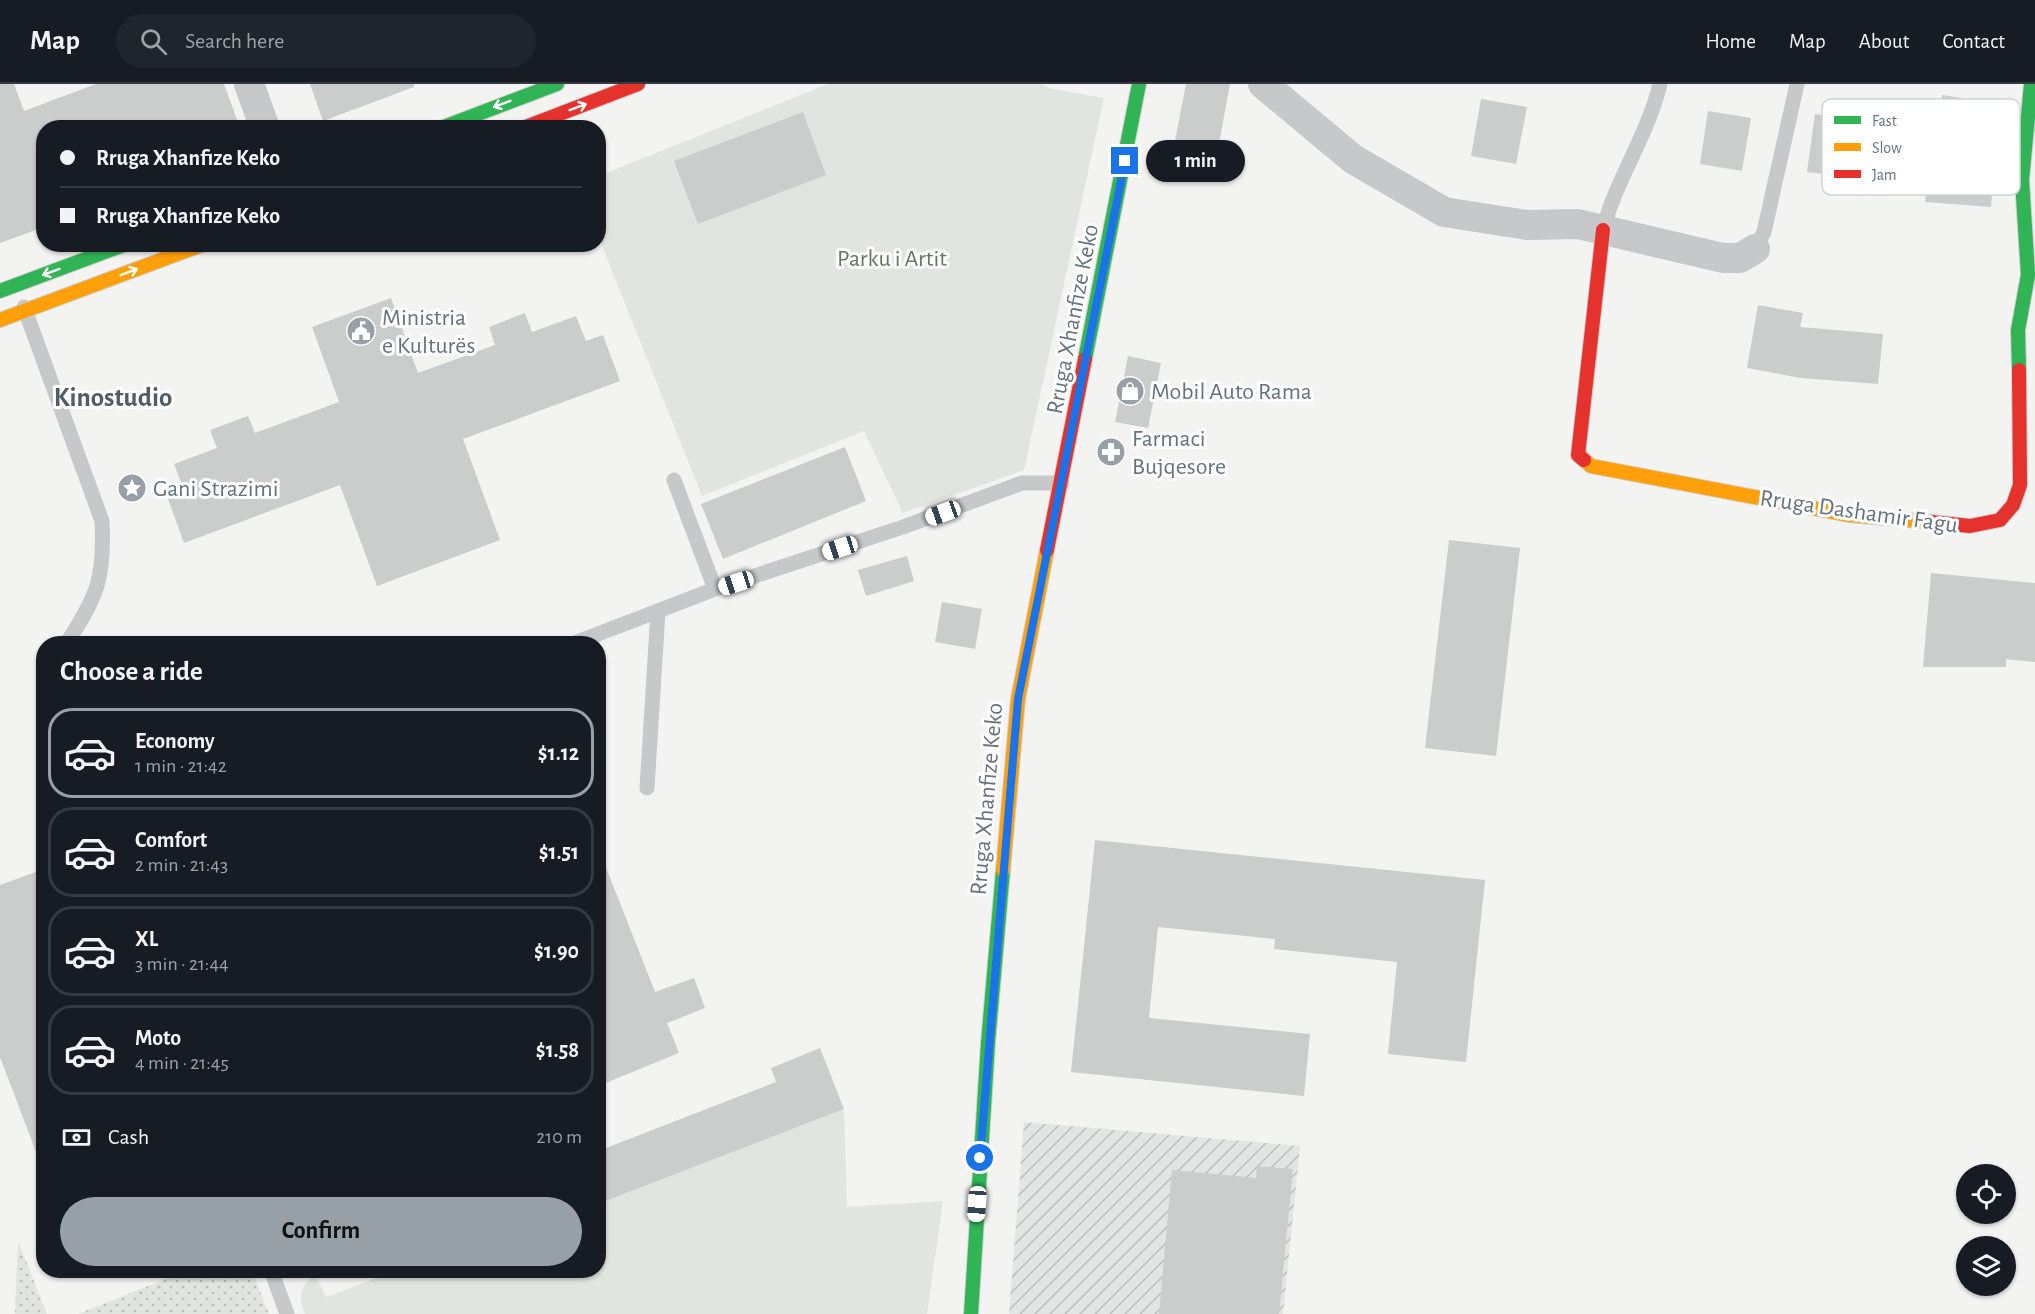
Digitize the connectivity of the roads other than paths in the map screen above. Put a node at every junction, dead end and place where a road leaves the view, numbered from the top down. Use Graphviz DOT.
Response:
graph roads {
  1 [pos="249,84"];
  2 [pos="557,84"];
  3 [pos="638,84"];
  4 [pos="1263,84"];
  5 [pos="1660,84"];
  6 [pos="1797,84"];
  7 [pos="2031,84"];
  8 [pos="1137,88"];
  9 [pos="262,120"];
  10 [pos="462,120"];
  11 [pos="544,120"];
  12 [pos="1603,230"];
  13 [pos="1755,249"];
  14 [pos="105,252"];
  15 [pos="183,252"];
  16 [pos="16,285"];
  17 [pos="0,291"];
  18 [pos="26,310"];
  19 [pos="0,320"];
  20 [pos="674,480"];
  21 [pos="1062,483"];
  22 [pos="715,590"];
  23 [pos="658,611"];
  24 [pos="71,636"];
  25 [pos="593,636"];
  26 [pos="647,788"];
  27 [pos="274,1278"];
  28 [pos="287,1314"];
  29 [pos="971,1314"];
  1 -- 9 [label="street"];
  2 -- 10 [label="main road, one-way"];
  11 -- 3 [label="main road, one-way"];
  4 -- 12 [label="street"];
  5 -- 12 [label="lane"];
  6 -- 13 [label="lane"];
  7 -- 12 [label="main road, Rruga Dashamir Fagu"];
  8 -- 21 [label="main road, Rruga Xhanfize Keko"];
  12 -- 13 [label="street"];
  14 -- 16 [label="main road, one-way"];
  18 -- 15 [label="main road, one-way"];
  16 -- 17 [label="main road"];
  16 -- 18 [label="lane"];
  18 -- 19 [label="main road"];
  18 -- 24 [label="lane"];
  20 -- 22 [label="lane"];
  21 -- 22 [label="lane"];
  21 -- 29 [label="main road, Rruga Xhanfize Keko"];
  22 -- 23 [label="lane"];
  23 -- 25 [label="lane"];
  23 -- 26 [label="lane"];
  27 -- 28 [label="lane"];
}
